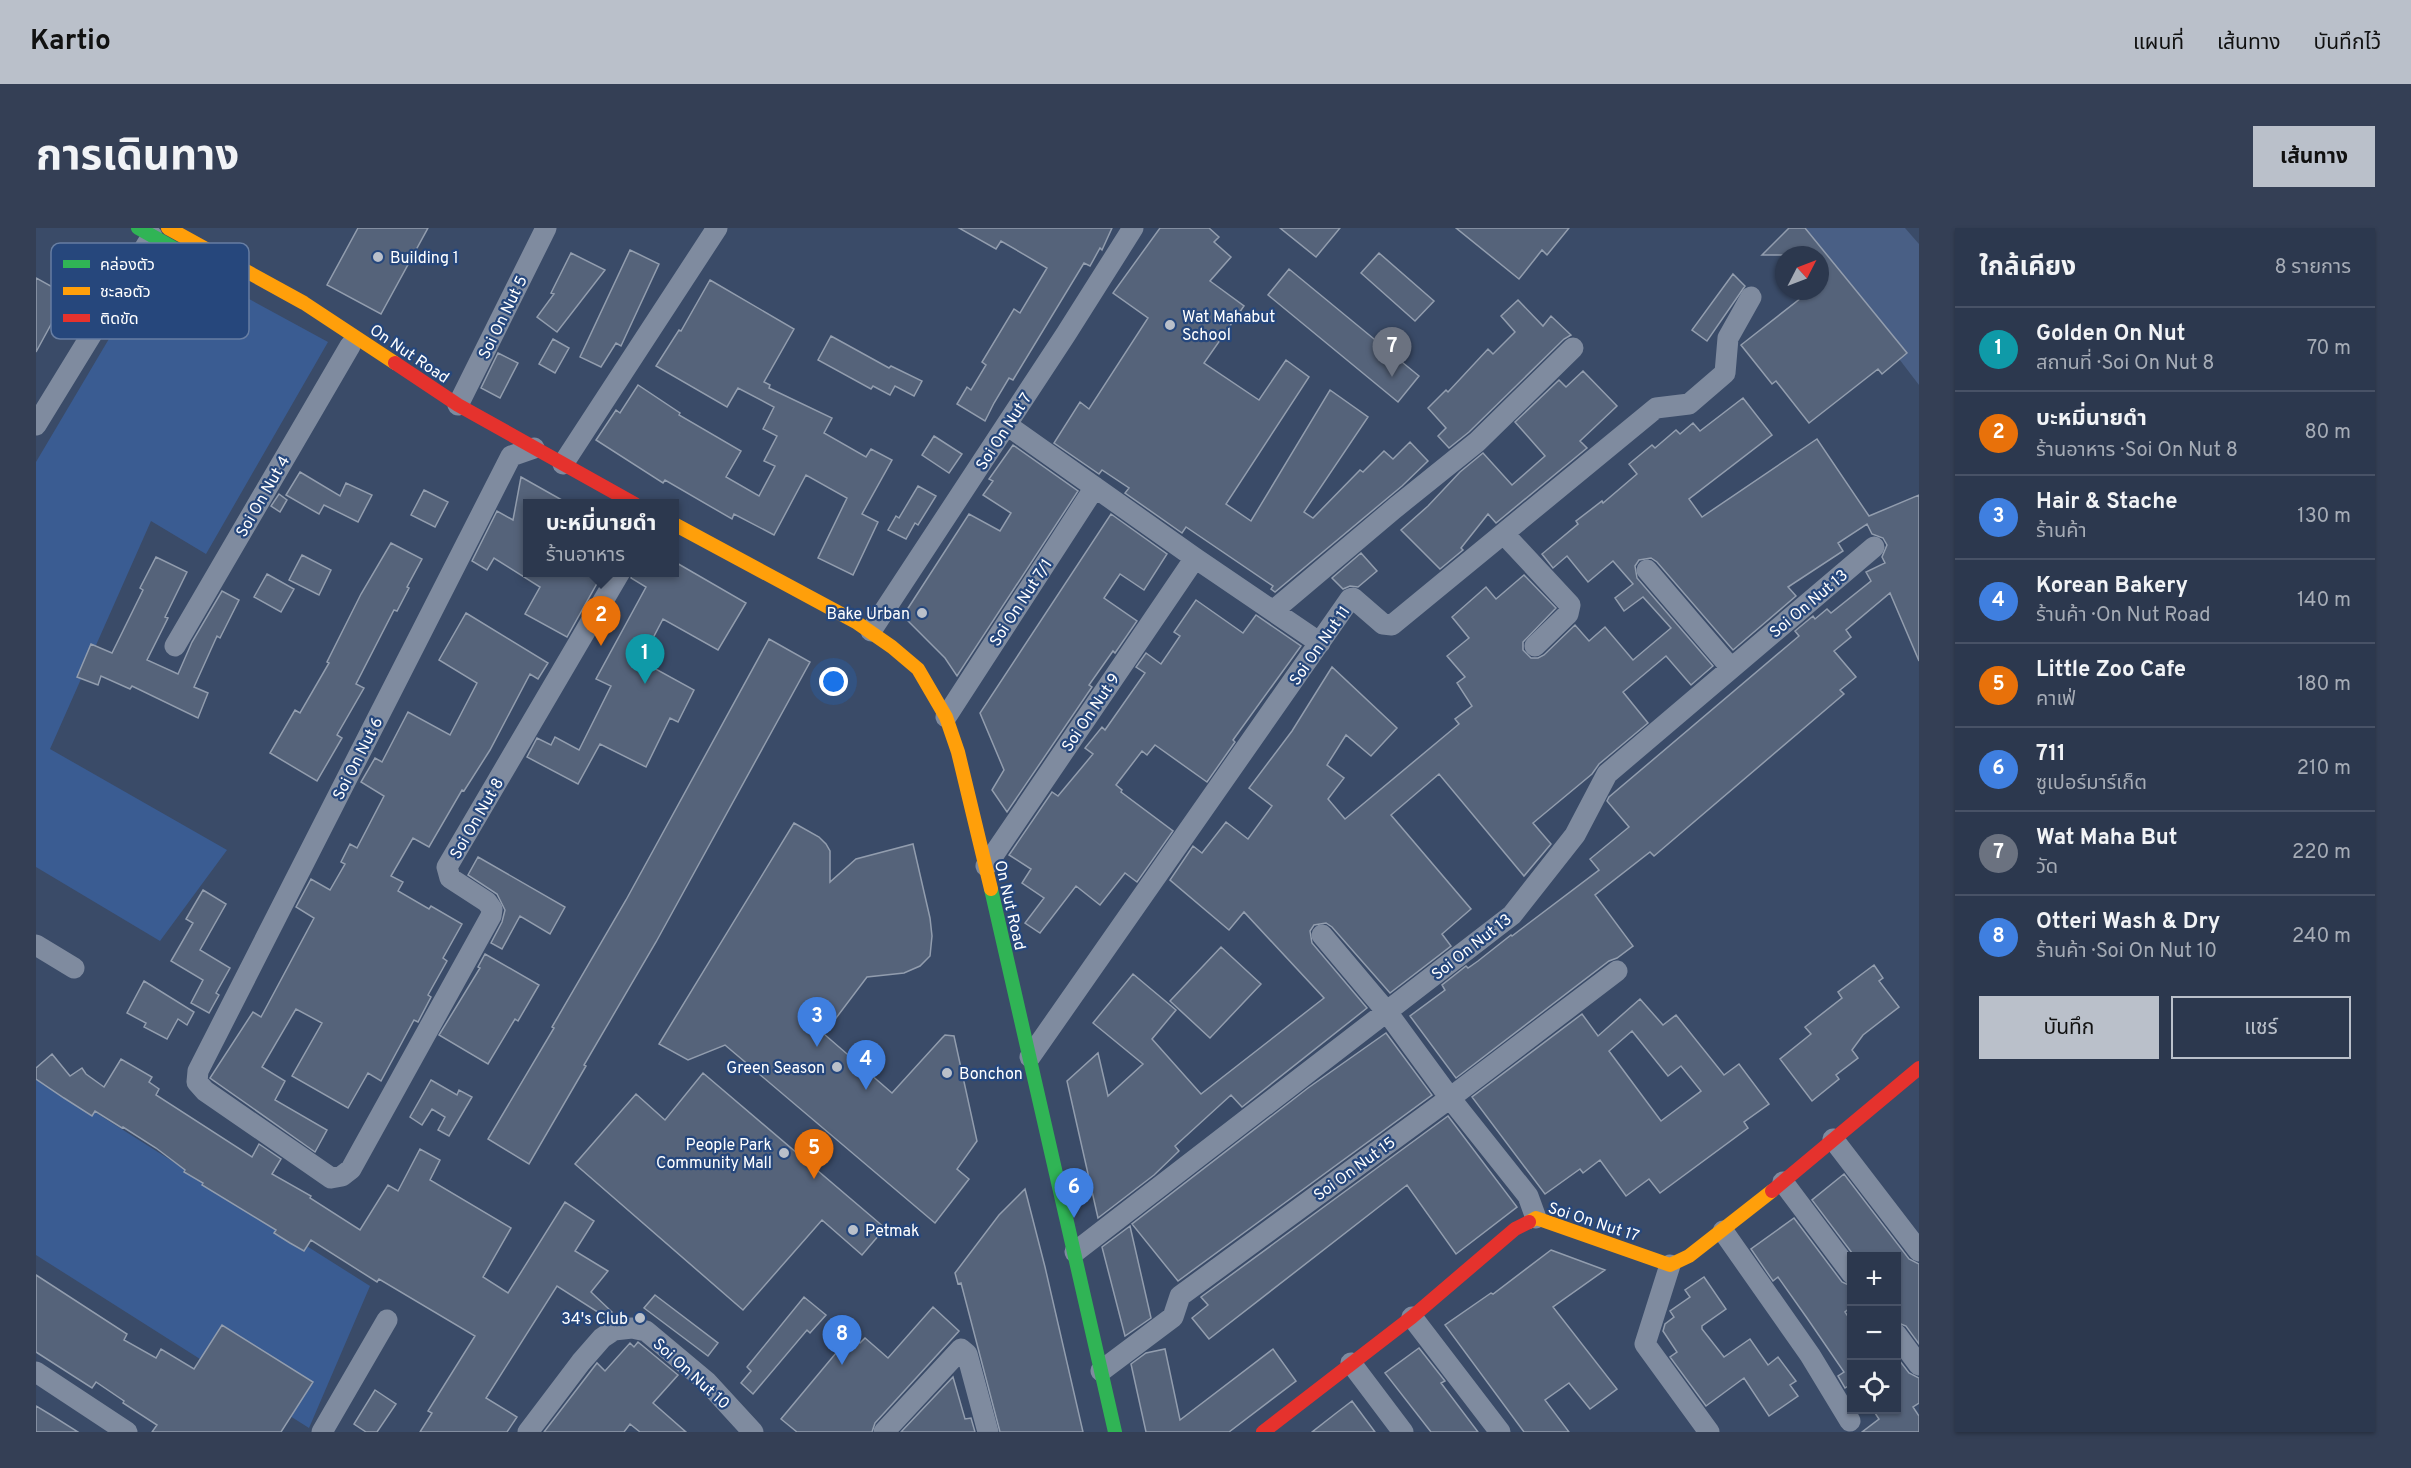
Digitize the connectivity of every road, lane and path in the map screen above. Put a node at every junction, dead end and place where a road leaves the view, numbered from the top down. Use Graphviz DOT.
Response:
graph roads {
  1 [pos="546,228"];
  2 [pos="717,228"];
  3 [pos="1132,228"];
  4 [pos="153,230"];
  5 [pos="145,243"];
  6 [pos="171,243"];
  7 [pos="177,243"];
  8 [pos="249,281"];
  9 [pos="249,288"];
  10 [pos="1750,297"];
  11 [pos="301,309"];
  12 [pos="88,339"];
  13 [pos="350,346"];
  14 [pos="1573,348"];
  15 [pos="450,408"];
  16 [pos="36,425"];
  17 [pos="1007,425"];
  18 [pos="532,458"];
  19 [pos="563,464"];
  20 [pos="1095,487"];
  21 [pos="626,499"];
  22 [pos="679,527"];
  23 [pos="1504,534"];
  24 [pos="1874,548"];
  25 [pos="1195,558"];
  26 [pos="1647,570"];
  27 [pos="618,577"];
  28 [pos="1273,611"];
  29 [pos="871,631"];
  30 [pos="1320,643"];
  31 [pos="175,646"];
  32 [pos="1535,646"];
  33 [pos="1731,668"];
  34 [pos="946,717"];
  35 [pos="986,866"];
  36 [pos="1322,935"];
  37 [pos="36,945"];
  38 [pos="74,968"];
  39 [pos="1617,971"];
  40 [pos="1388,1012"];
  41 [pos="1030,1057"];
  42 [pos="1919,1068"];
  43 [pos="1450,1098"];
  44 [pos="1833,1139"];
  45 [pos="342,1176"];
  46 [pos="1783,1182"];
  47 [pos="1536,1218"];
  48 [pos="1723,1231"];
  49 [pos="1919,1251"];
  50 [pos="1075,1252"];
  51 [pos="1670,1265"];
  52 [pos="1847,1269"];
  53 [pos="1412,1317"];
  54 [pos="387,1320"];
  55 [pos="1901,1341"];
  56 [pos="1351,1363"];
  57 [pos="1919,1365"];
  58 [pos="1101,1371"];
  59 [pos="36,1372"];
  60 [pos="1850,1421"];
  61 [pos="127,1432"];
  62 [pos="321,1432"];
  63 [pos="528,1432"];
  64 [pos="753,1432"];
  65 [pos="884,1432"];
  66 [pos="988,1432"];
  67 [pos="1115,1432"];
  68 [pos="1263,1432"];
  69 [pos="1403,1432"];
  70 [pos="1500,1432"];
  71 [pos="1709,1432"];
  1 -- 15 [label="street, Soi On Nut 5"];
  2 -- 19 [label="street"];
  3 -- 17 [label="street, Soi On Nut 7"];
  4 -- 5 [label="street"];
  4 -- 6 [label="main road"];
  4 -- 7 [label="main road, On Nut Road"];
  8 -- 11 [label="main road, On Nut Road"];
  9 -- 11 [label="main road, On Nut Road"];
  10 -- 23 [label="street, Soi On Nut 11"];
  11 -- 13 [label="main road, On Nut Road"];
  11 -- 15 [label="main road, On Nut Road"];
  12 -- 16 [label="street"];
  13 -- 15 [label="main road, On Nut Road"];
  13 -- 31 [label="street, Soi On Nut 4"];
  14 -- 28 [label="street"];
  15 -- 18 [label="main road, On Nut Road"];
  17 -- 20 [label="street"];
  17 -- 29 [label="street, Soi On Nut 7"];
  18 -- 19 [label="main road, On Nut Road"];
  18 -- 45 [label="street, Soi On Nut 6"];
  19 -- 21 [label="main road, On Nut Road"];
  20 -- 25 [label="street"];
  20 -- 34 [label="street, Soi On Nut 7/1"];
  22 -- 29 [label="main road, On Nut Road"];
  23 -- 30 [label="street, Soi On Nut 11"];
  23 -- 32 [label="street"];
  24 -- 33 [label="street, Soi On Nut 13"];
  25 -- 28 [label="street"];
  25 -- 35 [label="street, Soi On Nut 9"];
  26 -- 33 [label="street"];
  27 -- 45 [label="street, Soi On Nut 8"];
  28 -- 30 [label="street"];
  29 -- 34 [label="main road, On Nut Road"];
  30 -- 41 [label="street, Soi On Nut 11"];
  33 -- 40 [label="street, Soi On Nut 13"];
  34 -- 35 [label="main road, On Nut Road"];
  35 -- 41 [label="main road, On Nut Road"];
  36 -- 40 [label="street"];
  37 -- 38 [label="street"];
  39 -- 43 [label="street, Soi On Nut 15"];
  40 -- 43 [label="street"];
  40 -- 50 [label="street, Soi On Nut 13"];
  41 -- 50 [label="main road, On Nut Road"];
  42 -- 44 [label="main road"];
  43 -- 47 [label="street"];
  43 -- 58 [label="street, Soi On Nut 15"];
  44 -- 46 [label="main road"];
  44 -- 49 [label="street"];
  46 -- 48 [label="main road"];
  46 -- 52 [label="street"];
  47 -- 51 [label="main road, Soi On Nut 17"];
  47 -- 53 [label="main road, Soi On Nut 17"];
  48 -- 51 [label="main road"];
  48 -- 60 [label="street"];
  50 -- 58 [label="main road, On Nut Road"];
  51 -- 71 [label="street"];
  53 -- 56 [label="main road, Soi On Nut 17"];
  53 -- 70 [label="street"];
  54 -- 62 [label="street"];
  55 -- 57 [label="street"];
  56 -- 68 [label="main road, Soi On Nut 17"];
  56 -- 69 [label="street"];
  58 -- 67 [label="main road, On Nut Road"];
  59 -- 61 [label="street"];
  63 -- 64 [label="street, Soi On Nut 10"];
  65 -- 66 [label="street"];
}
